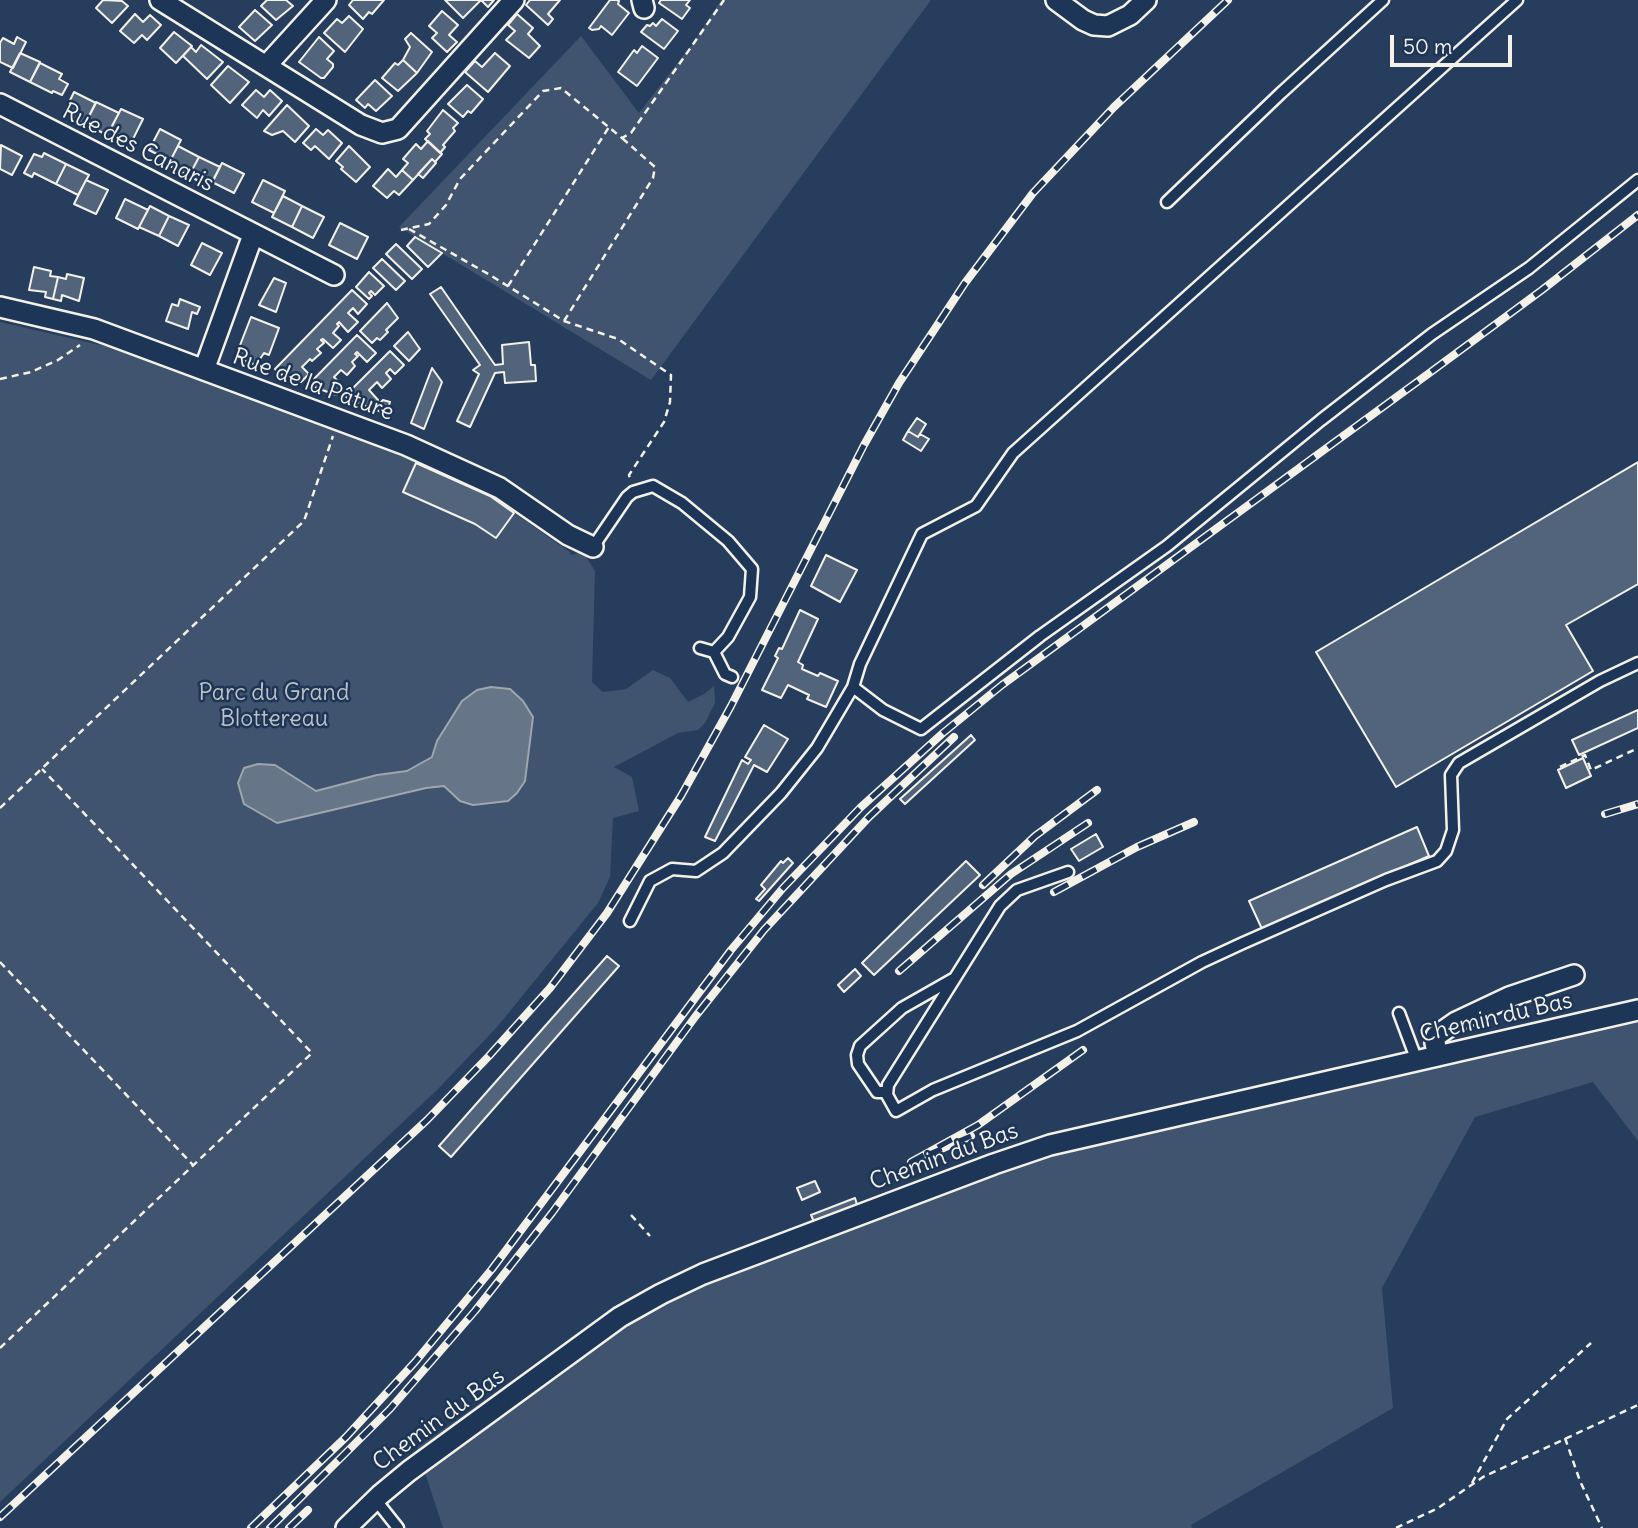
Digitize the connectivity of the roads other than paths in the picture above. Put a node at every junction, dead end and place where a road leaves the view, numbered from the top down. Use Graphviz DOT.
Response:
graph roads {
  1 [pos="160,0"];
  2 [pos="326,0"];
  3 [pos="514,0"];
  4 [pos="1056,0"];
  5 [pos="1146,0"];
  6 [pos="1383,0"];
  7 [pos="1517,0"];
  8 [pos="266,66"];
  9 [pos="0,104"];
  10 [pos="1638,180"];
  11 [pos="1167,202"];
  12 [pos="253,235"];
  13 [pos="334,275"];
  14 [pos="0,307"];
  15 [pos="204,370"];
  16 [pos="593,547"];
  17 [pos="700,648"];
  18 [pos="714,652"];
  19 [pos="1638,663"];
  20 [pos="732,677"];
  21 [pos="853,687"];
  22 [pos="1068,872"];
  23 [pos="630,921"];
  24 [pos="1574,975"];
  25 [pos="955,978"];
  26 [pos="1638,1010"];
  27 [pos="1399,1013"];
  28 [pos="1437,1056"];
  29 [pos="1418,1061"];
  30 [pos="887,1092"];
  31 [pos="375,1499"];
  32 [pos="346,1528"];
  33 [pos="398,1528"];
  1 -- 8 [label="street"];
  2 -- 8 [label="street"];
  3 -- 8 [label="street"];
  4 -- 5 [label="street"];
  6 -- 11 [label="lane"];
  7 -- 21 [label="lane"];
  9 -- 12 [label="street, Rue des Canaris"];
  10 -- 21 [label="lane"];
  12 -- 13 [label="street, Rue des Canaris"];
  12 -- 15 [label="street"];
  14 -- 15 [label="street, Rue de la Pâture"];
  15 -- 16 [label="street, Rue de la Pâture"];
  16 -- 18 [label="lane"];
  17 -- 18 [label="lane"];
  18 -- 20 [label="lane"];
  19 -- 30 [label="lane"];
  21 -- 23 [label="lane"];
  22 -- 25 [label="lane"];
  24 -- 28 [label="street"];
  25 -- 30 [label="lane"];
  25 -- 30 [label="lane"];
  26 -- 28 [label="street, Chemin du Bas"];
  27 -- 29 [label="lane"];
  28 -- 29 [label="street, Chemin du Bas"];
  29 -- 31 [label="street, Chemin du Bas"];
  31 -- 32 [label="street, Chemin du Bas"];
  31 -- 33 [label="lane"];
}
